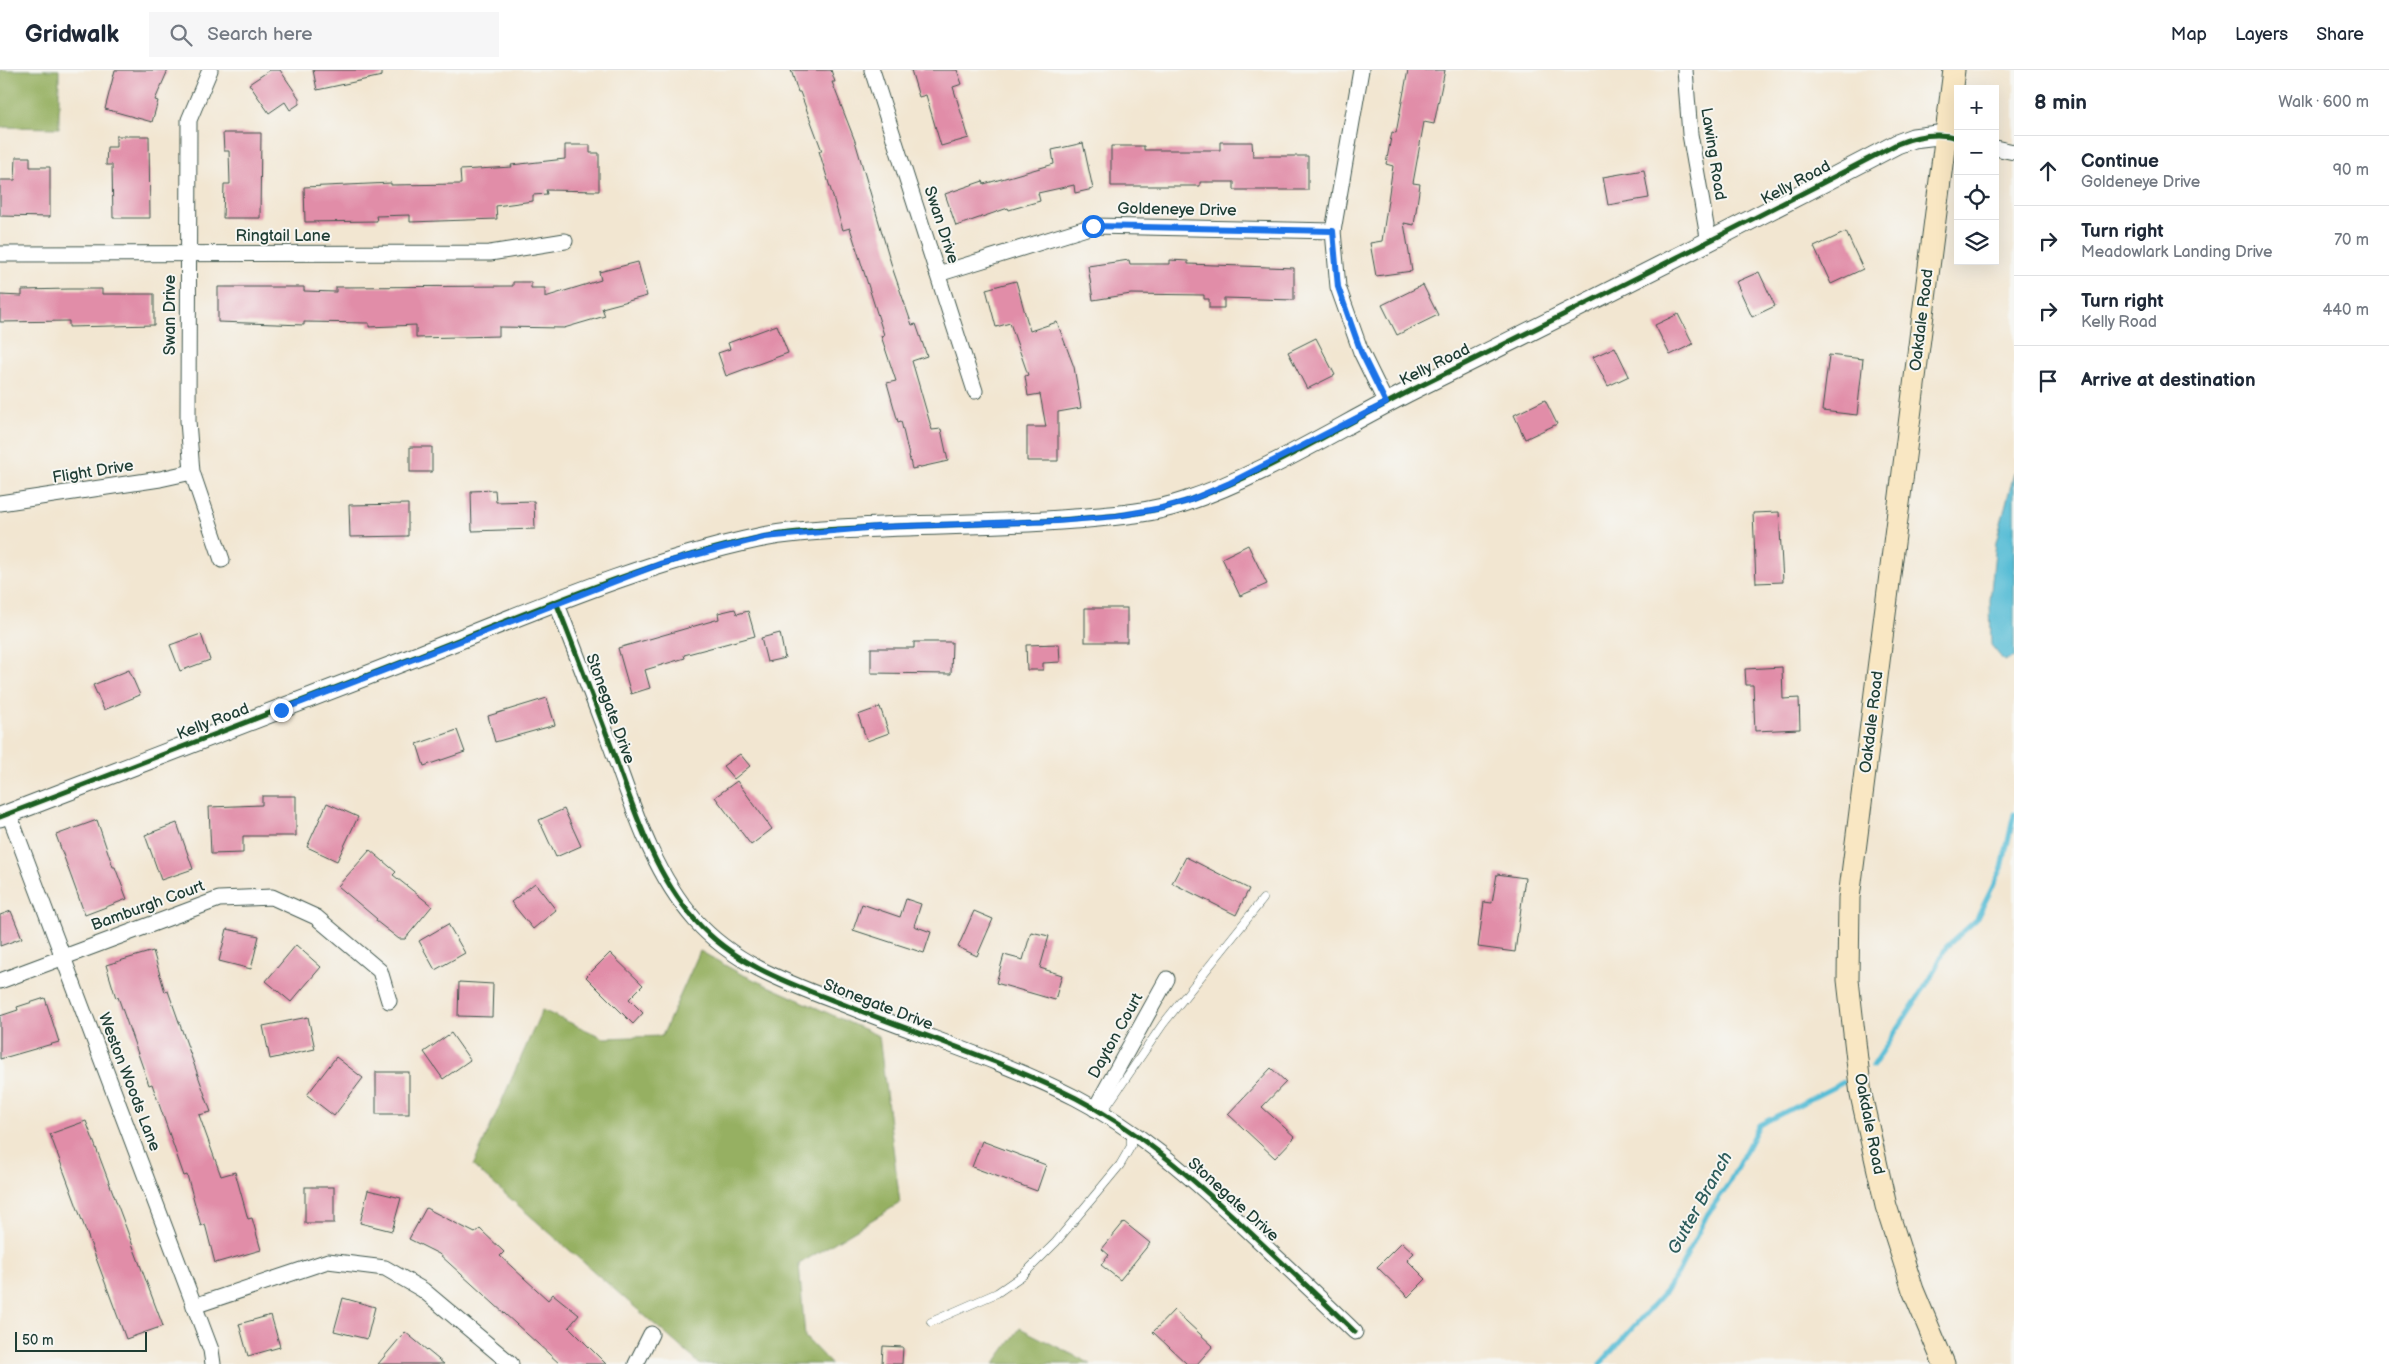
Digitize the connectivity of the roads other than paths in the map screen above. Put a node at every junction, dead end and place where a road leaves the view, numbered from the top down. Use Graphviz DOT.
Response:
graph roads {
  1 [pos="210,70"];
  2 [pos="872,70"];
  3 [pos="1361,70"];
  4 [pos="1685,70"];
  5 [pos="1954,70"];
  6 [pos="1952,136"];
  7 [pos="1999,149"];
  8 [pos="2014,152"];
  9 [pos="1333,231"];
  10 [pos="565,241"];
  11 [pos="1709,243"];
  12 [pos="188,253"];
  13 [pos="0,254"];
  14 [pos="938,274"];
  15 [pos="975,391"];
  16 [pos="1386,403"];
  17 [pos="192,472"];
  18 [pos="0,503"];
  19 [pos="222,560"];
  20 [pos="556,602"];
  21 [pos="5,816"];
  22 [pos="1263,899"];
  23 [pos="63,956"];
  24 [pos="1167,979"];
  25 [pos="0,981"];
  26 [pos="389,1001"];
  27 [pos="1099,1111"];
  28 [pos="1131,1130"];
  29 [pos="194,1306"];
  30 [pos="931,1322"];
  31 [pos="1355,1332"];
  32 [pos="651,1334"];
  33 [pos="214,1364"];
  34 [pos="511,1364"];
  35 [pos="636,1364"];
  36 [pos="1944,1364"];
  1 -- 12 [label="street, Swan Drive"];
  2 -- 14 [label="street, Swan Drive"];
  3 -- 9 [label="street"];
  4 -- 11 [label="street, Lawing Road"];
  5 -- 6 [label="main road, Oakdale Road"];
  6 -- 11 [label="street, Kelly Road"];
  6 -- 36 [label="main road, Oakdale Road"];
  7 -- 8 [label="street"];
  9 -- 14 [label="street, Goldeneye Drive"];
  9 -- 16 [label="street"];
  10 -- 12 [label="street, Ringtail Lane"];
  11 -- 16 [label="street, Kelly Road"];
  12 -- 13 [label="street, Ringtail Lane"];
  12 -- 17 [label="street, Swan Drive"];
  14 -- 15 [label="street, Swan Drive"];
  16 -- 20 [label="street, Kelly Road"];
  17 -- 18 [label="street, Flight Drive"];
  17 -- 19 [label="street, Swan Drive"];
  20 -- 21 [label="street, Kelly Road"];
  20 -- 27 [label="street, Stonegate Drive"];
  21 -- 23 [label="street, Weston Woods Lane"];
  22 -- 27 [label="lane"];
  23 -- 25 [label="street, Bamburgh Court"];
  23 -- 26 [label="street, Bamburgh Court"];
  23 -- 29 [label="street, Weston Woods Lane"];
  24 -- 27 [label="street, Dayton Court"];
  27 -- 28 [label="street, Stonegate Drive"];
  28 -- 30 [label="lane"];
  28 -- 31 [label="street, Stonegate Drive"];
  29 -- 33 [label="street, Weston Woods Lane"];
  29 -- 34 [label="street"];
  32 -- 35 [label="street"];
}
